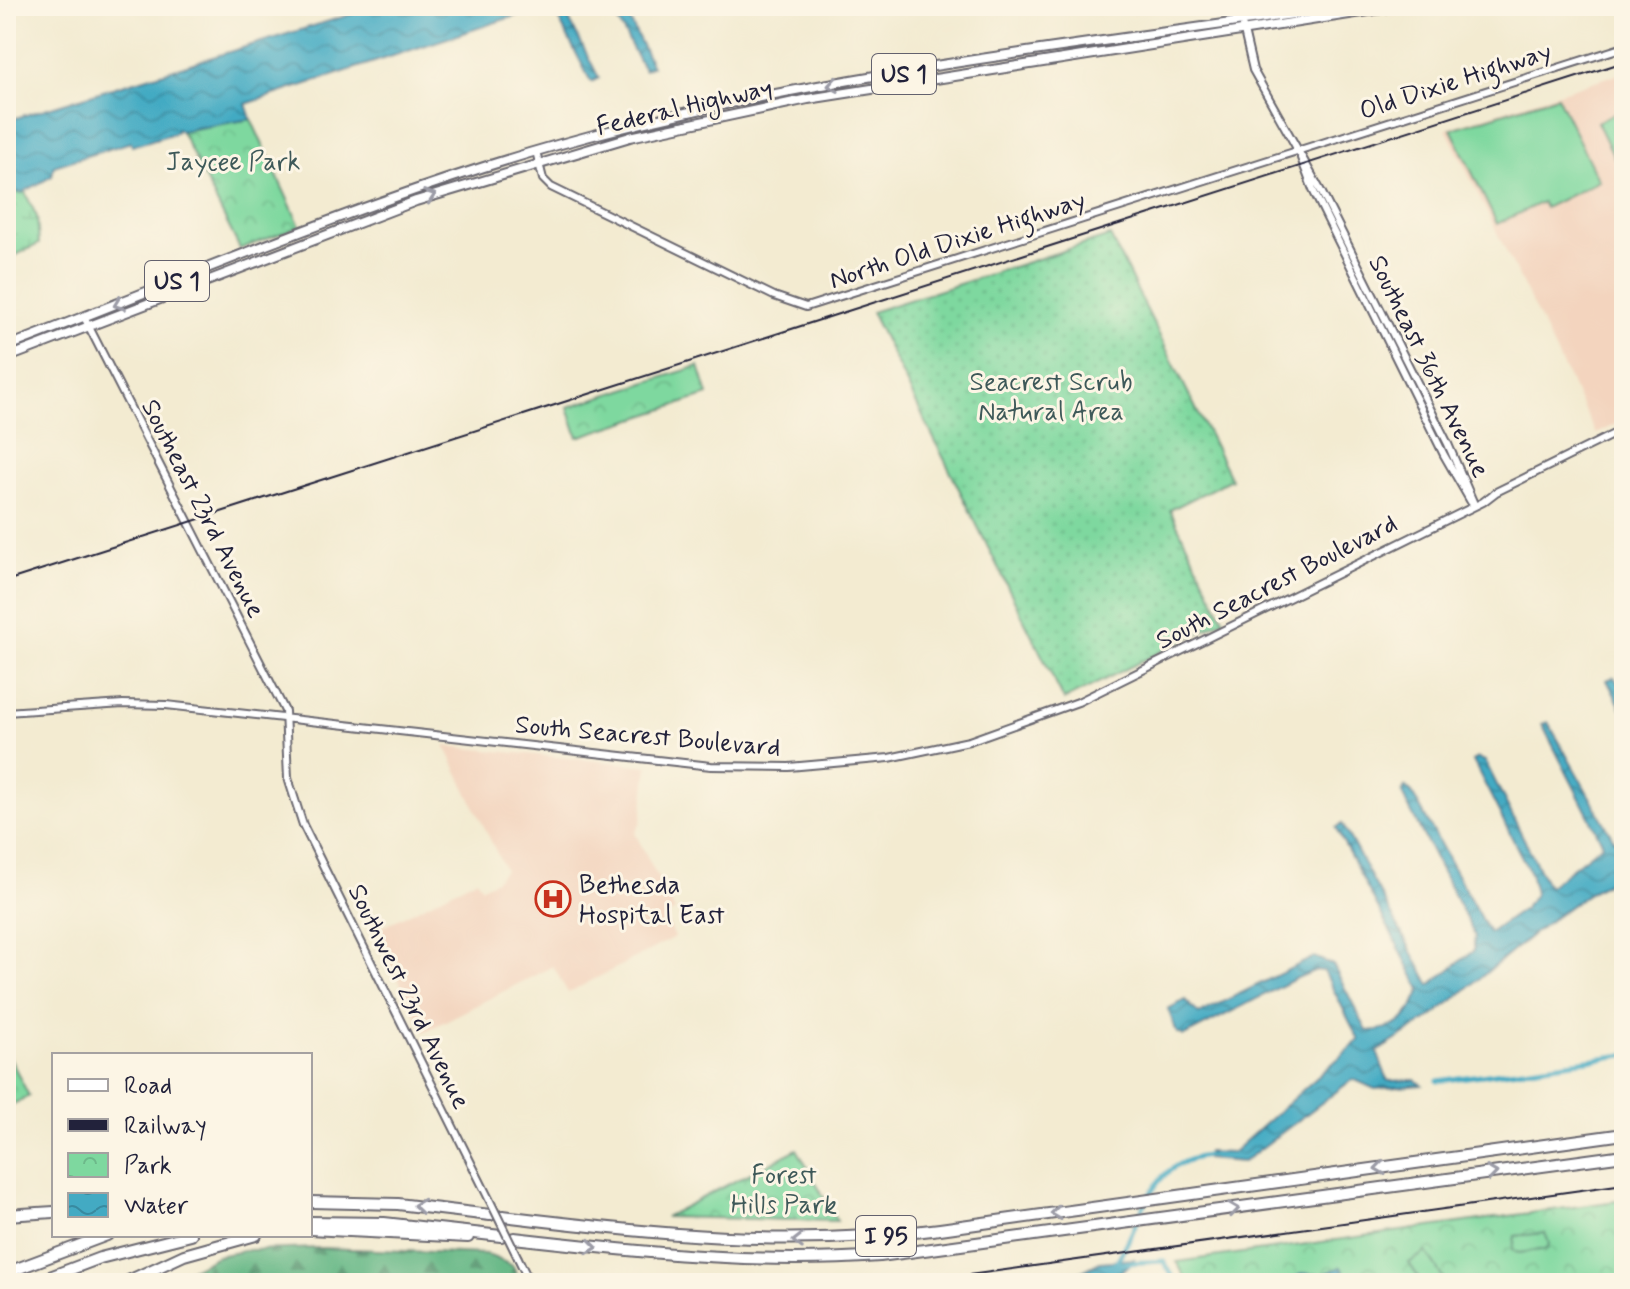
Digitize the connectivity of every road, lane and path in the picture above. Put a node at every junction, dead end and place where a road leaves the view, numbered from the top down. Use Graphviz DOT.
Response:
graph roads {
  1 [pos="1347,6"];
  2 [pos="1398,6"];
  3 [pos="1379,8"];
  4 [pos="1243,26"];
  5 [pos="1122,40"];
  6 [pos="1102,43"];
  7 [pos="1624,47"];
  8 [pos="1051,51"];
  9 [pos="1109,52"];
  10 [pos="1054,61"];
  11 [pos="981,72"];
  12 [pos="666,117"];
  13 [pos="643,123"];
  14 [pos="652,131"];
  15 [pos="630,137"];
  16 [pos="1299,150"];
  17 [pos="538,156"];
  18 [pos="297,236"];
  19 [pos="255,251"];
  20 [pos="259,261"];
  21 [pos="214,278"];
  22 [pos="158,288"];
  23 [pos="148,304"];
  24 [pos="84,317"];
  25 [pos="89,327"];
  26 [pos="6,347"];
  27 [pos="6,358"];
  28 [pos="1624,429"];
  29 [pos="1474,504"];
  30 [pos="6,712"];
  31 [pos="286,718"];
  32 [pos="1624,1134"];
  33 [pos="1624,1155"];
  34 [pos="312,1202"];
  35 [pos="52,1212"];
  36 [pos="10,1214"];
  37 [pos="490,1215"];
  38 [pos="503,1216"];
  39 [pos="312,1222"];
  40 [pos="312,1229"];
  41 [pos="102,1237"];
  42 [pos="183,1237"];
  43 [pos="248,1237"];
  44 [pos="514,1238"];
  45 [pos="6,1273"];
  46 [pos="34,1283"];
  47 [pos="124,1283"];
  48 [pos="530,1283"];
  1 -- 4 [label="main road, Federal Highway / US 1"];
  2 -- 3 [label="main road, Federal Highway / US 1"];
  3 -- 4 [label="main road, Federal Highway / US 1"];
  4 -- 5 [label="main road, Federal Highway / US 1"];
  4 -- 9 [label="main road, Federal Highway / US 1"];
  4 -- 16 [label="street, Southeast 36th Avenue"];
  5 -- 6 [label="main road, Federal Highway / US 1"];
  5 -- 9 [label="main road"];
  6 -- 8 [label="main road, Federal Highway / US 1"];
  6 -- 10 [label="main road"];
  7 -- 16 [label="street, Old Dixie Highway"];
  8 -- 11 [label="main road"];
  8 -- 12 [label="main road, Federal Highway / US 1, one-way"];
  9 -- 10 [label="main road, Federal Highway / US 1"];
  10 -- 11 [label="main road, Federal Highway / US 1"];
  11 -- 14 [label="main road, Federal Highway / US 1"];
  12 -- 13 [label="main road, Federal Highway / US 1"];
  12 -- 14 [label="main road"];
  13 -- 15 [label="main road"];
  13 -- 17 [label="main road, Federal Highway / US 1"];
  14 -- 15 [label="main road, Federal Highway / US 1"];
  15 -- 17 [label="main road, Federal Highway / US 1"];
  16 -- 17 [label="street, North Old Dixie Highway"];
  16 -- 29 [label="street, Southeast 36th Avenue"];
  17 -- 18 [label="main road, Federal Highway / US 1"];
  20 -- 17 [label="main road, Federal Highway / US 1, one-way"];
  18 -- 19 [label="main road, Federal Highway / US 1"];
  18 -- 20 [label="main road"];
  19 -- 21 [label="main road"];
  19 -- 22 [label="main road, Federal Highway / US 1"];
  20 -- 21 [label="main road, Federal Highway / US 1"];
  21 -- 23 [label="main road, Federal Highway / US 1"];
  22 -- 23 [label="main road"];
  22 -- 24 [label="main road, Federal Highway / US 1, one-way"];
  23 -- 25 [label="main road, Federal Highway / US 1"];
  24 -- 25 [label="street, Southeast 23rd Avenue"];
  24 -- 26 [label="main road, Federal Highway / US 1"];
  25 -- 27 [label="main road, Federal Highway / US 1"];
  25 -- 31 [label="street, Southeast 23rd Avenue"];
  28 -- 29 [label="street, South Seacrest Boulevard"];
  29 -- 31 [label="street, South Seacrest Boulevard"];
  30 -- 31 [label="street, South Seacrest Boulevard"];
  31 -- 48 [label="street, Southwest 23rd Avenue, bridge"];
  32 -- 38 [label="highway, I 95, one-way"];
  44 -- 33 [label="highway, I 95, one-way"];
  37 -- 34 [label="highway, one-way"];
  35 -- 36 [label="highway"];
  39 -- 40 [label="highway"];
  41 -- 45 [label="highway"];
  42 -- 46 [label="highway"];
  43 -- 47 [label="highway"];
}
